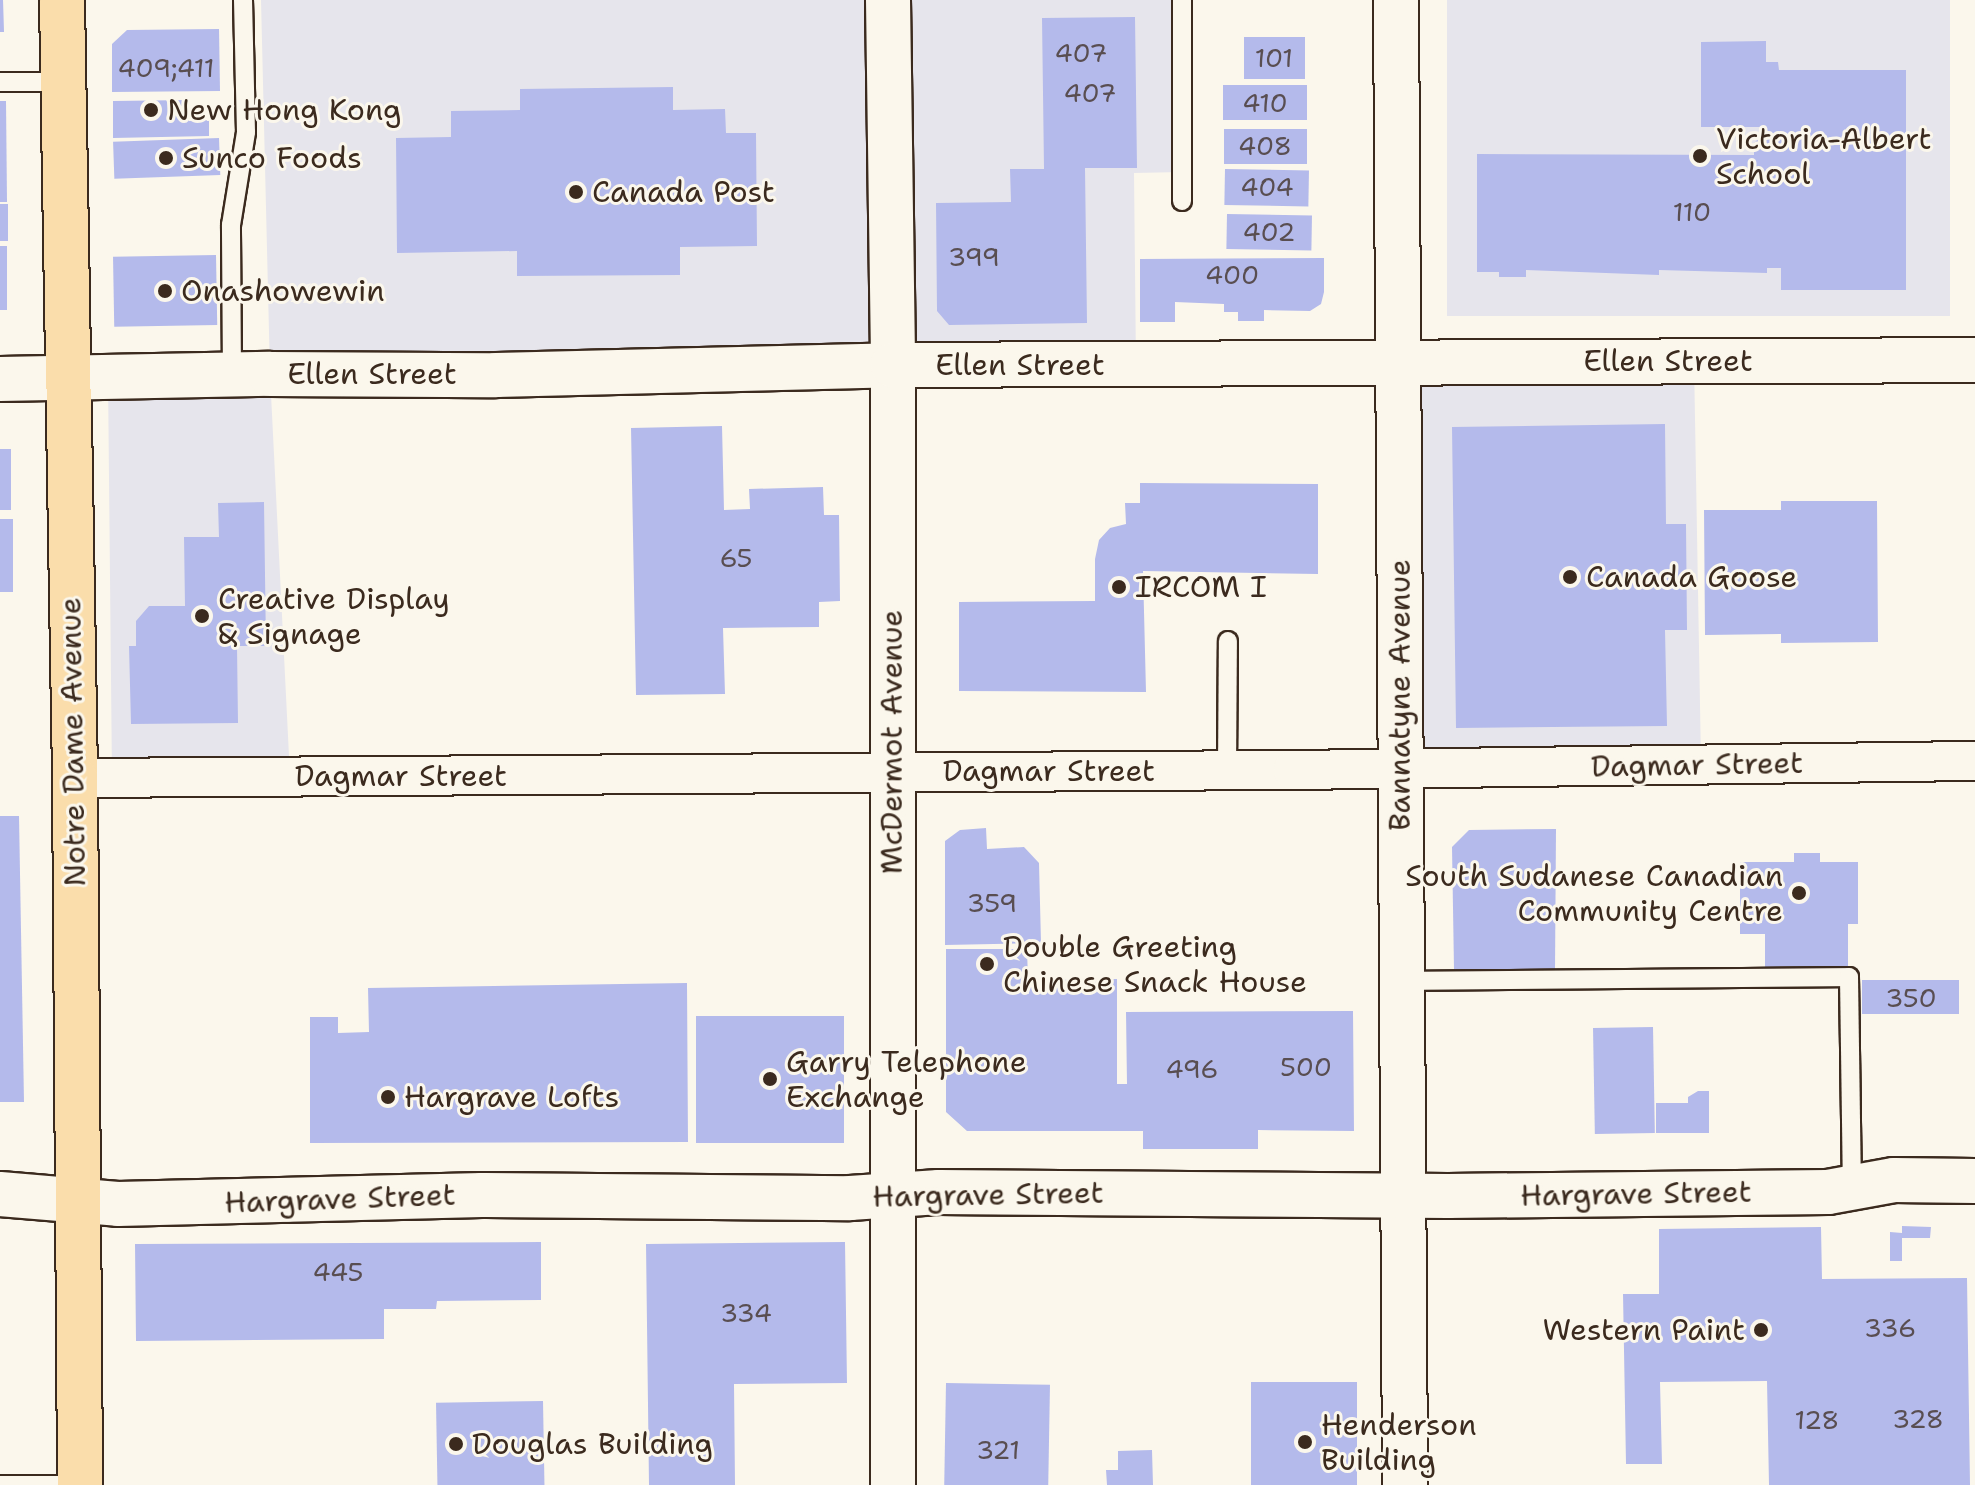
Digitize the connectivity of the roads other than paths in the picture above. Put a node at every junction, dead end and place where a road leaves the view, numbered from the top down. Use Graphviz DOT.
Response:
graph roads {
  1 [pos="62,0"];
  2 [pos="243,0"];
  3 [pos="888,0"];
  4 [pos="1182,0"];
  5 [pos="1396,0"];
  6 [pos="0,82"];
  7 [pos="63,82"];
  8 [pos="1182,201"];
  9 [pos="1975,360"];
  10 [pos="1400,363"];
  11 [pos="893,365"];
  12 [pos="232,375"];
  13 [pos="66,378"];
  14 [pos="0,379"];
  15 [pos="1228,641"];
  16 [pos="1975,761"];
  17 [pos="1400,769"];
  18 [pos="891,771"];
  19 [pos="1227,771"];
  20 [pos="75,778"];
  21 [pos="1402,981"];
  22 [pos="1975,1181"];
  23 [pos="1852,1186"];
  24 [pos="0,1194"];
  25 [pos="895,1195"];
  26 [pos="1404,1195"];
  27 [pos="78,1199"];
  28 [pos="0,1485"];
  29 [pos="80,1485"];
  30 [pos="893,1485"];
  31 [pos="1405,1485"];
  1 -- 7 [label="main road, Notre Dame Avenue"];
  2 -- 12 [label="lane"];
  3 -- 11 [label="street, McDermot Avenue"];
  4 -- 8 [label="lane"];
  5 -- 10 [label="street, Bannatyne Avenue"];
  6 -- 7 [label="lane"];
  7 -- 13 [label="main road, Notre Dame Avenue"];
  9 -- 10 [label="street, Ellen Street"];
  10 -- 11 [label="street, Ellen Street"];
  10 -- 17 [label="street, Bannatyne Avenue"];
  11 -- 12 [label="street, Ellen Street"];
  11 -- 18 [label="street, McDermot Avenue"];
  12 -- 13 [label="street, Ellen Street"];
  13 -- 14 [label="street, Ellen Street"];
  13 -- 20 [label="main road, Notre Dame Avenue"];
  15 -- 19 [label="lane"];
  16 -- 17 [label="street, Dagmar Street"];
  17 -- 19 [label="street, Dagmar Street"];
  17 -- 21 [label="street, Bannatyne Avenue"];
  18 -- 19 [label="street, Dagmar Street"];
  18 -- 20 [label="street, Dagmar Street"];
  18 -- 25 [label="street, McDermot Avenue"];
  20 -- 27 [label="main road, Notre Dame Avenue"];
  21 -- 23 [label="lane"];
  21 -- 26 [label="street, Bannatyne Avenue"];
  22 -- 23 [label="street, Hargrave Street"];
  23 -- 26 [label="street, Hargrave Street"];
  24 -- 27 [label="street, Hargrave Street"];
  25 -- 26 [label="street, Hargrave Street"];
  25 -- 27 [label="street, Hargrave Street"];
  25 -- 30 [label="street, McDermot Avenue"];
  26 -- 31 [label="street, Bannatyne Avenue"];
  27 -- 29 [label="main road, Notre Dame Avenue"];
  28 -- 29 [label="lane"];
}
